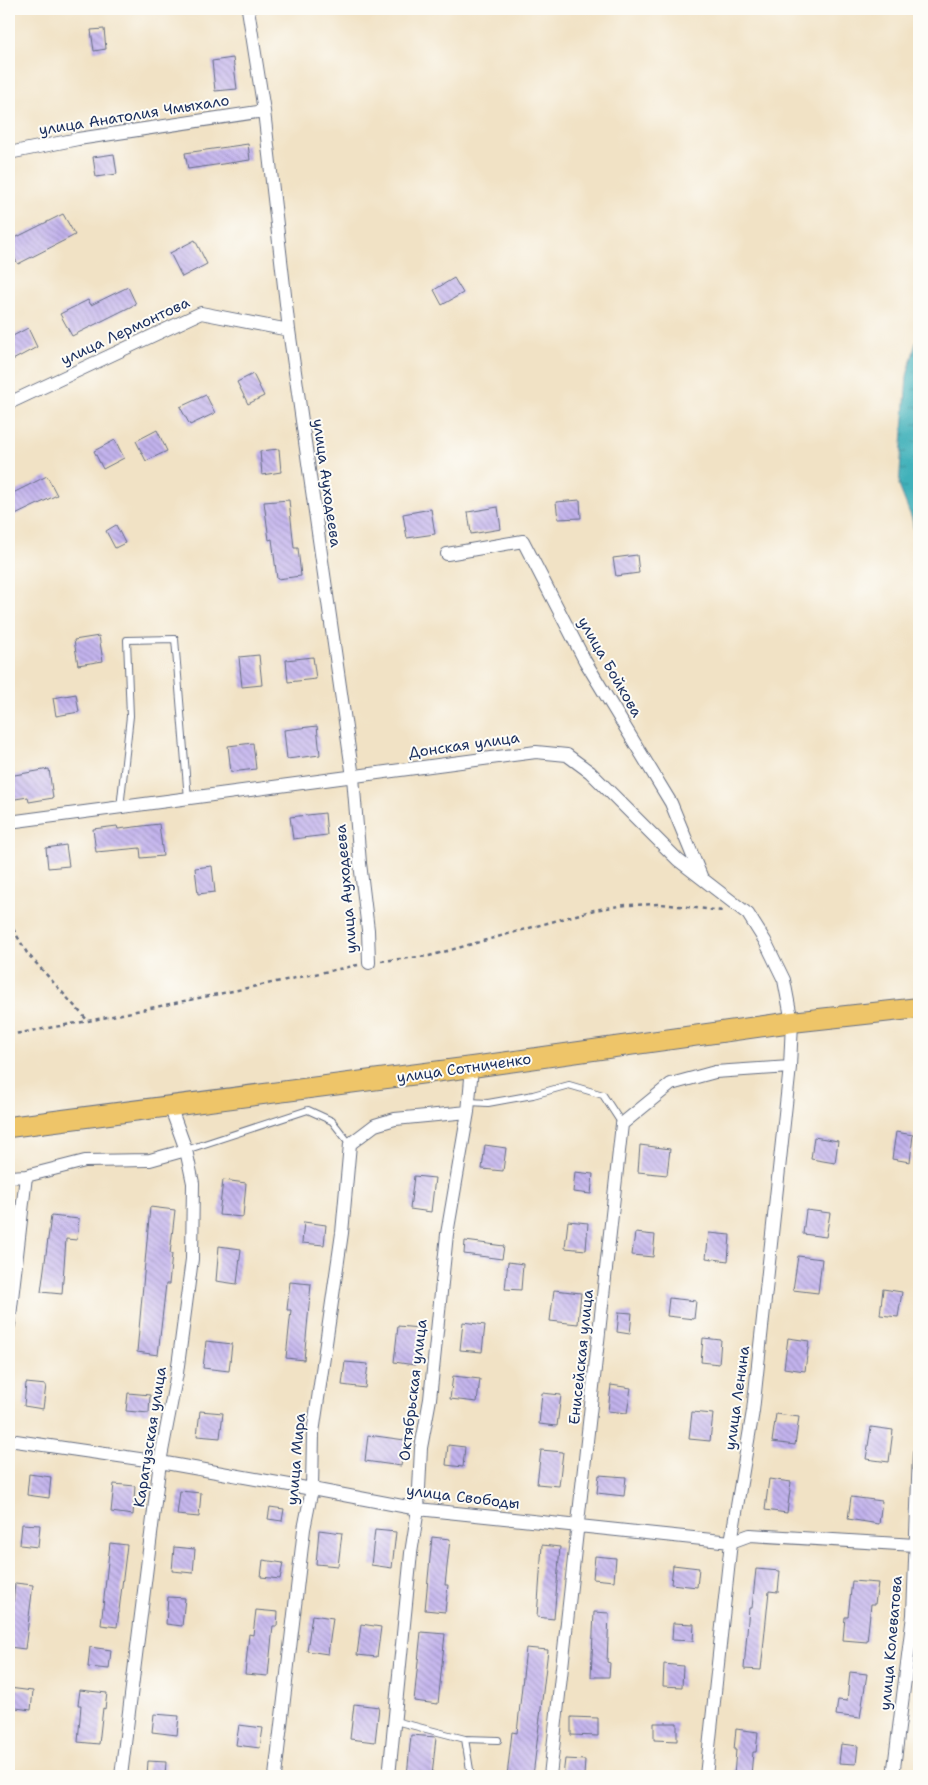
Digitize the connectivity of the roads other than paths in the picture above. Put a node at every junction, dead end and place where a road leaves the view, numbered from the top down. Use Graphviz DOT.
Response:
graph roads {
  1 [pos="248,9"];
  2 [pos="264,111"];
  3 [pos="9,153"];
  4 [pos="289,330"];
  5 [pos="9,403"];
  6 [pos="447,554"];
  7 [pos="353,777"];
  8 [pos="188,799"];
  9 [pos="120,808"];
  10 [pos="9,822"];
  11 [pos="702,879"];
  12 [pos="370,963"];
  13 [pos="919,1008"];
  14 [pos="792,1022"];
  15 [pos="472,1067"];
  16 [pos="790,1067"];
  17 [pos="170,1106"];
  18 [pos="469,1107"];
  19 [pos="622,1124"];
  20 [pos="9,1127"];
  21 [pos="350,1144"];
  22 [pos="186,1150"];
  23 [pos="26,1176"];
  24 [pos="9,1177"];
  25 [pos="9,1324"];
  26 [pos="9,1440"];
  27 [pos="919,1453"];
  28 [pos="160,1462"];
  29 [pos="312,1488"];
  30 [pos="418,1509"];
  31 [pos="578,1527"];
  32 [pos="731,1542"];
  33 [pos="915,1545"];
  34 [pos="395,1721"];
  35 [pos="465,1739"];
  36 [pos="498,1740"];
  37 [pos="122,1776"];
  38 [pos="275,1776"];
  39 [pos="389,1776"];
  40 [pos="471,1776"];
  41 [pos="550,1776"];
  42 [pos="706,1776"];
  43 [pos="893,1776"];
  1 -- 2 [label="street, улица Ауходеева"];
  2 -- 3 [label="street, улица Анатолия Чмыхало"];
  2 -- 4 [label="street, улица Ауходеева"];
  4 -- 5 [label="street, улица Лермонтова"];
  4 -- 7 [label="street, улица Ауходеева"];
  6 -- 11 [label="street, улица Бойкова"];
  7 -- 8 [label="street, Донская улица"];
  7 -- 11 [label="street, Донская улица"];
  7 -- 12 [label="street, улица Ауходеева"];
  8 -- 9 [label="street, Донская улица"];
  8 -- 9 [label="lane"];
  9 -- 10 [label="street, Донская улица"];
  11 -- 14 [label="street, Донская улица"];
  13 -- 14 [label="main road, улица Сотниченко"];
  14 -- 15 [label="main road, улица Сотниченко"];
  14 -- 16 [label="street, улица Ленина"];
  15 -- 17 [label="main road, улица Сотниченко"];
  15 -- 18 [label="street, Октябрьская улица"];
  16 -- 19 [label="street"];
  16 -- 32 [label="street, улица Ленина"];
  17 -- 20 [label="main road, улица Сотниченко"];
  17 -- 22 [label="street, Каратузская улица"];
  18 -- 19 [label="lane"];
  18 -- 21 [label="street"];
  18 -- 30 [label="street, Октябрьская улица"];
  19 -- 31 [label="street, Енисейская улица"];
  21 -- 22 [label="lane"];
  21 -- 29 [label="street, улица Мира"];
  22 -- 23 [label="street"];
  22 -- 28 [label="street, Каратузская улица"];
  23 -- 24 [label="street"];
  23 -- 25 [label="street"];
  26 -- 28 [label="street, улица Свободы"];
  27 -- 33 [label="street, улица Колеватова"];
  28 -- 29 [label="street, улица Свободы"];
  28 -- 37 [label="street, Каратузская улица"];
  29 -- 30 [label="street, улица Свободы"];
  29 -- 38 [label="street, улица Мира"];
  30 -- 31 [label="street, улица Свободы"];
  30 -- 34 [label="street, Октябрьская улица"];
  31 -- 32 [label="street, улица Свободы"];
  31 -- 41 [label="street, Енисейская улица"];
  32 -- 33 [label="street, улица Свободы"];
  32 -- 42 [label="street, улица Ленина"];
  33 -- 43 [label="street, улица Колеватова"];
  34 -- 35 [label="lane"];
  34 -- 39 [label="street, Октябрьская улица"];
  35 -- 36 [label="lane"];
  35 -- 40 [label="lane"];
}
